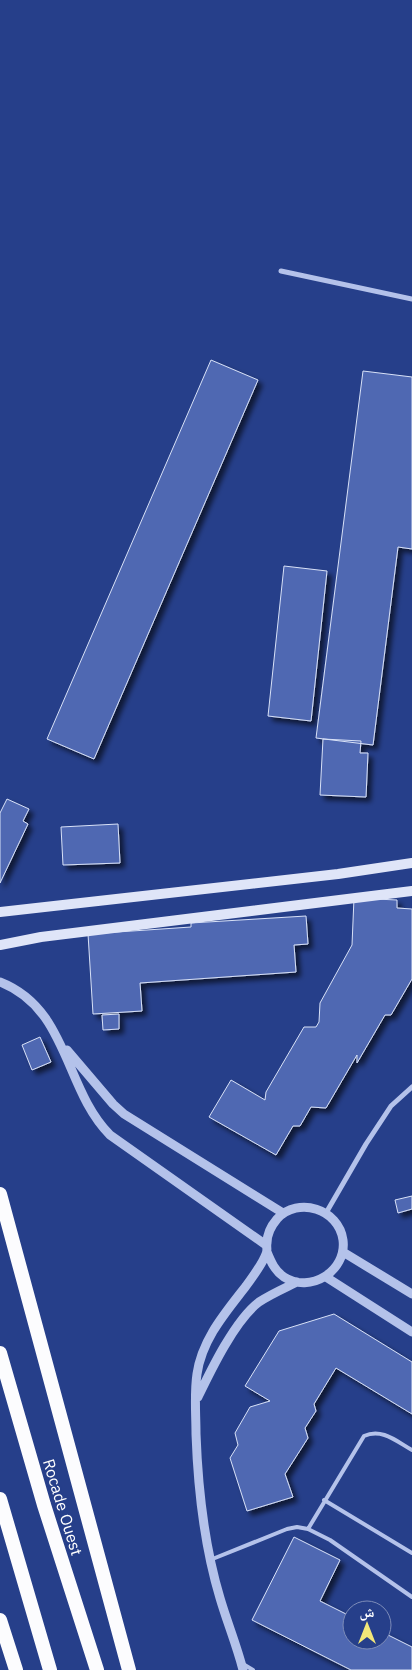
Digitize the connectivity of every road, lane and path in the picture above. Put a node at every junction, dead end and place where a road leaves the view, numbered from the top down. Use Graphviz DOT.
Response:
graph roads {
  1 [pos="281,271"];
  2 [pos="412,299"];
  3 [pos="412,863"];
  4 [pos="412,891"];
  5 [pos="0,912"];
  6 [pos="0,945"];
  7 [pos="0,982"];
  8 [pos="62,1045"];
  9 [pos="412,1088"];
  10 [pos="0,1194"];
  11 [pos="284,1213"];
  12 [pos="326,1213"];
  13 [pos="267,1248"];
  14 [pos="342,1252"];
  15 [pos="326,1277"];
  16 [pos="297,1282"];
  17 [pos="412,1294"];
  18 [pos="412,1332"];
  19 [pos="0,1353"];
  20 [pos="196,1402"];
  21 [pos="412,1450"];
  22 [pos="0,1499"];
  23 [pos="324,1500"];
  24 [pos="308,1529"];
  25 [pos="412,1553"];
  26 [pos="210,1560"];
  27 [pos="412,1597"];
  28 [pos="0,1620"];
  29 [pos="242,1666"];
  30 [pos="16,1670"];
  31 [pos="50,1670"];
  32 [pos="97,1670"];
  33 [pos="129,1670"];
  34 [pos="253,1670"];
  1 -- 2 [label="street"];
  3 -- 5 [label="main road"];
  4 -- 6 [label="main road"];
  7 -- 8 [label="street"];
  8 -- 11 [label="street"];
  8 -- 13 [label="street"];
  9 -- 12 [label="street"];
  10 -- 33 [label="highway"];
  11 -- 12 [label="street"];
  11 -- 13 [label="street"];
  12 -- 14 [label="street"];
  13 -- 16 [label="street"];
  13 -- 20 [label="street"];
  14 -- 15 [label="street"];
  14 -- 17 [label="street"];
  15 -- 16 [label="street"];
  15 -- 18 [label="street"];
  16 -- 20 [label="street"];
  19 -- 32 [label="highway, Rocade Ouest"];
  20 -- 26 [label="street"];
  21 -- 23 [label="lane"];
  22 -- 31 [label="highway"];
  23 -- 24 [label="lane"];
  23 -- 25 [label="lane"];
  24 -- 26 [label="lane"];
  24 -- 27 [label="lane"];
  26 -- 29 [label="street"];
  28 -- 30 [label="highway"];
  29 -- 34 [label="lane"];
}
